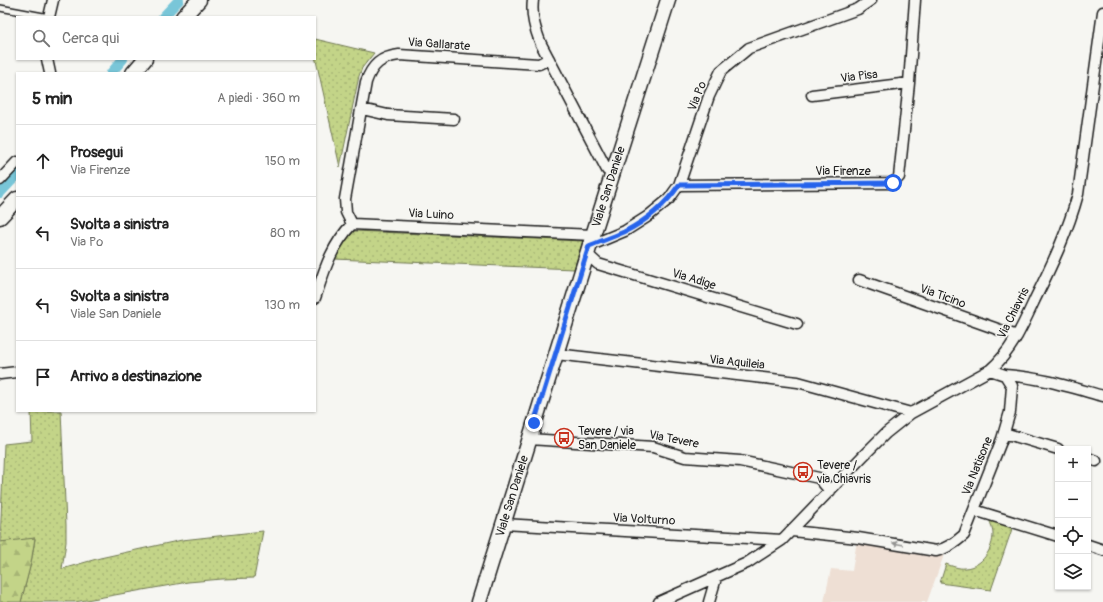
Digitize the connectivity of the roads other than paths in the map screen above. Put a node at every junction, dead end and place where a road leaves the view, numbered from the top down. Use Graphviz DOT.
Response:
graph roads {
  1 [pos="53,0"];
  2 [pos="199,0"];
  3 [pos="533,0"];
  4 [pos="668,0"];
  5 [pos="872,0"];
  6 [pos="915,0"];
  7 [pos="0,8"];
  8 [pos="1103,12"];
  9 [pos="44,16"];
  10 [pos="49,16"];
  11 [pos="184,16"];
  12 [pos="549,59"];
  13 [pos="47,60"];
  14 [pos="144,60"];
  15 [pos="50,72"];
  16 [pos="134,72"];
  17 [pos="909,83"];
  18 [pos="812,95"];
  19 [pos="362,109"];
  20 [pos="454,119"];
  21 [pos="16,163"];
  22 [pos="613,173"];
  23 [pos="0,180"];
  24 [pos="679,185"];
  25 [pos="16,200"];
  26 [pos="0,217"];
  27 [pos="352,224"];
  28 [pos="590,245"];
  29 [pos="859,280"];
  30 [pos="316,295"];
  31 [pos="797,324"];
  32 [pos="1017,336"];
  33 [pos="556,354"];
  34 [pos="990,370"];
  35 [pos="16,372"];
  36 [pos="0,374"];
  37 [pos="1004,375"];
  38 [pos="1103,396"];
  39 [pos="911,413"];
  40 [pos="1004,433"];
  41 [pos="529,439"];
  42 [pos="1055,448"];
  43 [pos="830,491"];
  44 [pos="974,510"];
  45 [pos="503,524"];
  46 [pos="792,531"];
  47 [pos="1055,535"];
  48 [pos="782,540"];
  49 [pos="1091,546"];
  50 [pos="1103,550"];
  51 [pos="716,578"];
  52 [pos="478,602"];
  53 [pos="658,602"];
  54 [pos="709,602"];
  1 -- 10 [label="street"];
  2 -- 11 [label="street"];
  3 -- 12 [label="street"];
  4 -- 22 [label="street, Viale San Daniele"];
  5 -- 24 [label="street, Via Po"];
  6 -- 17 [label="street, Via Firenze"];
  7 -- 9 [label="lane"];
  8 -- 32 [label="street, Via Chiavris"];
  12 -- 19 [label="street, Via Gallarate"];
  12 -- 22 [label="street"];
  13 -- 15 [label="street"];
  14 -- 16 [label="street"];
  17 -- 18 [label="street, Via Pisa"];
  17 -- 24 [label="street, Via Firenze"];
  19 -- 20 [label="street"];
  19 -- 27 [label="street, Via Gallarate"];
  21 -- 23 [label="street"];
  22 -- 28 [label="street, Viale San Daniele"];
  24 -- 28 [label="street, Via Po"];
  25 -- 26 [label="street"];
  27 -- 28 [label="street, Via Luino"];
  27 -- 30 [label="street"];
  28 -- 31 [label="street, Via Adige"];
  28 -- 33 [label="street, Viale San Daniele"];
  29 -- 32 [label="street, Via Ticino"];
  32 -- 34 [label="street, Via Chiavris"];
  33 -- 39 [label="street, Via Aquileia"];
  33 -- 41 [label="street, Viale San Daniele"];
  34 -- 37 [label="street"];
  34 -- 39 [label="street, Via Chiavris"];
  35 -- 36 [label="street"];
  37 -- 38 [label="street"];
  37 -- 40 [label="street, Via Natisone"];
  39 -- 43 [label="street, Via Chiavris"];
  40 -- 42 [label="street, Via Natisone"];
  40 -- 44 [label="street, Via Natisone"];
  41 -- 43 [label="street, Via Tevere"];
  41 -- 45 [label="street, Viale San Daniele"];
  43 -- 46 [label="street, Via Chiavris"];
  44 -- 46 [label="street, Via Natisone, one-way"];
  44 -- 47 [label="street"];
  45 -- 48 [label="street, Via Volturno"];
  45 -- 52 [label="street, Viale San Daniele"];
  46 -- 48 [label="street, Via Chiavris"];
  48 -- 51 [label="street, Via Chiavris"];
  49 -- 50 [label="street"];
  51 -- 53 [label="street, Via Chiavris"];
  51 -- 54 [label="street"];
}
